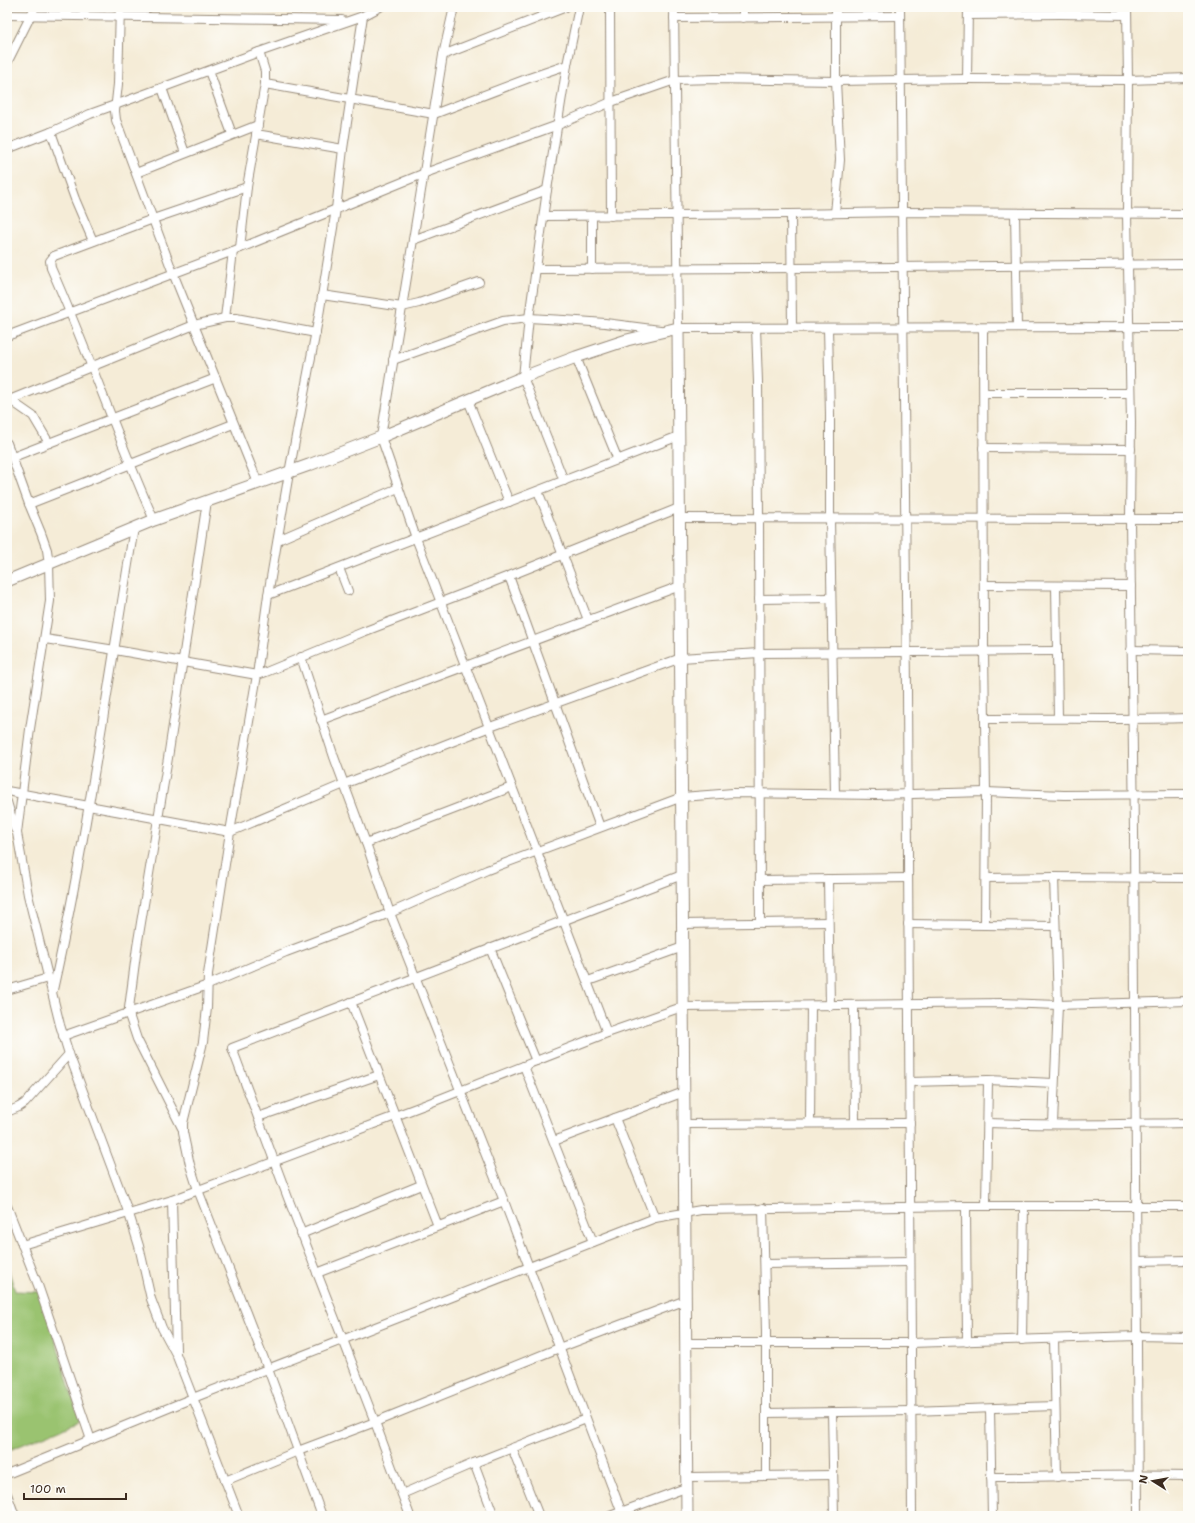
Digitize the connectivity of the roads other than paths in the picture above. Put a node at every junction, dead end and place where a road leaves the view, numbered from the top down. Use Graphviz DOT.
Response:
graph roads {
  1 [pos="35,7"];
  2 [pos="120,7"];
  3 [pos="364,7"];
  4 [pos="380,7"];
  5 [pos="454,7"];
  6 [pos="566,7"];
  7 [pos="578,7"];
  8 [pos="610,7"];
  9 [pos="674,7"];
  10 [pos="743,7"];
  11 [pos="836,7"];
  12 [pos="900,7"];
  13 [pos="968,11"];
  14 [pos="1060,11"];
  15 [pos="1127,11"];
  16 [pos="7,15"];
  17 [pos="31,15"];
  18 [pos="120,16"];
  19 [pos="363,16"];
  20 [pos="836,16"];
  21 [pos="900,16"];
  22 [pos="674,18"];
  23 [pos="743,18"];
  24 [pos="351,20"];
  25 [pos="259,52"];
  26 [pos="444,55"];
  27 [pos="7,63"];
  28 [pos="567,65"];
  29 [pos="209,70"];
  30 [pos="1188,78"];
  31 [pos="967,79"];
  32 [pos="675,80"];
  33 [pos="901,80"];
  34 [pos="1128,80"];
  35 [pos="836,81"];
  36 [pos="265,84"];
  37 [pos="162,88"];
  38 [pos="351,100"];
  39 [pos="611,102"];
  40 [pos="115,105"];
  41 [pos="434,114"];
  42 [pos="258,125"];
  43 [pos="558,125"];
  44 [pos="51,132"];
  45 [pos="232,134"];
  46 [pos="256,134"];
  47 [pos="7,149"];
  48 [pos="344,149"];
  49 [pos="184,153"];
  50 [pos="136,173"];
  51 [pos="425,173"];
  52 [pos="247,187"];
  53 [pos="547,190"];
  54 [pos="336,209"];
  55 [pos="903,212"];
  56 [pos="835,213"];
  57 [pos="1015,213"];
  58 [pos="791,214"];
  59 [pos="1127,214"];
  60 [pos="1188,214"];
  61 [pos="677,215"];
  62 [pos="544,216"];
  63 [pos="612,216"];
  64 [pos="592,217"];
  65 [pos="153,219"];
  66 [pos="414,240"];
  67 [pos="93,241"];
  68 [pos="236,249"];
  69 [pos="1127,264"];
  70 [pos="1188,264"];
  71 [pos="1015,265"];
  72 [pos="904,267"];
  73 [pos="792,268"];
  74 [pos="536,269"];
  75 [pos="592,269"];
  76 [pos="677,269"];
  77 [pos="173,273"];
  78 [pos="479,282"];
  79 [pos="322,295"];
  80 [pos="402,307"];
  81 [pos="71,313"];
  82 [pos="225,318"];
  83 [pos="529,318"];
  84 [pos="194,325"];
  85 [pos="903,327"];
  86 [pos="1129,327"];
  87 [pos="1188,327"];
  88 [pos="678,328"];
  89 [pos="756,328"];
  90 [pos="792,328"];
  91 [pos="828,328"];
  92 [pos="983,328"];
  93 [pos="1017,328"];
  94 [pos="665,331"];
  95 [pos="316,333"];
  96 [pos="7,336"];
  97 [pos="576,357"];
  98 [pos="393,360"];
  99 [pos="92,366"];
  100 [pos="523,377"];
  101 [pos="216,378"];
  102 [pos="1130,392"];
  103 [pos="984,393"];
  104 [pos="8,400"];
  105 [pos="468,400"];
  106 [pos="113,419"];
  107 [pos="233,424"];
  108 [pos="679,436"];
  109 [pos="381,437"];
  110 [pos="7,443"];
  111 [pos="49,443"];
  112 [pos="983,448"];
  113 [pos="1131,449"];
  114 [pos="13,457"];
  115 [pos="618,460"];
  116 [pos="130,465"];
  117 [pos="288,473"];
  118 [pos="564,481"];
  119 [pos="258,483"];
  120 [pos="398,488"];
  121 [pos="538,491"];
  122 [pos="207,501"];
  123 [pos="509,502"];
  124 [pos="29,504"];
  125 [pos="679,513"];
  126 [pos="759,518"];
  127 [pos="830,519"];
  128 [pos="904,519"];
  129 [pos="984,519"];
  130 [pos="1130,519"];
  131 [pos="1188,519"];
  132 [pos="154,520"];
  133 [pos="134,528"];
  134 [pos="416,538"];
  135 [pos="278,540"];
  136 [pos="563,555"];
  137 [pos="50,564"];
  138 [pos="339,568"];
  139 [pos="509,576"];
  140 [pos="7,581"];
  141 [pos="984,585"];
  142 [pos="680,586"];
  143 [pos="1056,586"];
  144 [pos="1131,586"];
  145 [pos="348,591"];
  146 [pos="268,595"];
  147 [pos="831,598"];
  148 [pos="759,599"];
  149 [pos="442,602"];
  150 [pos="588,620"];
  151 [pos="45,639"];
  152 [pos="533,641"];
  153 [pos="115,650"];
  154 [pos="1132,650"];
  155 [pos="984,651"];
  156 [pos="1057,651"];
  157 [pos="1188,651"];
  158 [pos="832,652"];
  159 [pos="906,652"];
  160 [pos="759,653"];
  161 [pos="301,657"];
  162 [pos="681,658"];
  163 [pos="183,662"];
  164 [pos="466,666"];
  165 [pos="257,675"];
  166 [pos="555,703"];
  167 [pos="1058,718"];
  168 [pos="1188,718"];
  169 [pos="986,719"];
  170 [pos="1133,719"];
  171 [pos="321,720"];
  172 [pos="490,727"];
  173 [pos="344,784"];
  174 [pos="512,786"];
  175 [pos="7,791"];
  176 [pos="986,792"];
  177 [pos="21,794"];
  178 [pos="759,794"];
  179 [pos="835,794"];
  180 [pos="907,794"];
  181 [pos="1134,794"];
  182 [pos="1188,794"];
  183 [pos="682,797"];
  184 [pos="7,802"];
  185 [pos="89,807"];
  186 [pos="158,819"];
  187 [pos="600,827"];
  188 [pos="230,832"];
  189 [pos="17,833"];
  190 [pos="366,843"];
  191 [pos="537,852"];
  192 [pos="682,875"];
  193 [pos="1054,877"];
  194 [pos="1134,877"];
  195 [pos="908,878"];
  196 [pos="986,878"];
  197 [pos="1188,878"];
  198 [pos="828,879"];
  199 [pos="760,880"];
  200 [pos="390,913"];
  201 [pos="564,920"];
  202 [pos="760,922"];
  203 [pos="828,922"];
  204 [pos="682,924"];
  205 [pos="908,924"];
  206 [pos="985,925"];
  207 [pos="1055,926"];
  208 [pos="683,947"];
  209 [pos="490,948"];
  210 [pos="414,977"];
  211 [pos="48,978"];
  212 [pos="588,981"];
  213 [pos="208,985"];
  214 [pos="7,990"];
  215 [pos="52,995"];
  216 [pos="1188,1001"];
  217 [pos="351,1002"];
  218 [pos="1135,1002"];
  219 [pos="908,1005"];
  220 [pos="1058,1005"];
  221 [pos="811,1006"];
  222 [pos="830,1006"];
  223 [pos="854,1006"];
  224 [pos="682,1007"];
  225 [pos="128,1013"];
  226 [pos="607,1033"];
  227 [pos="63,1036"];
  228 [pos="69,1054"];
  229 [pos="536,1061"];
  230 [pos="524,1066"];
  231 [pos="379,1075"];
  232 [pos="988,1080"];
  233 [pos="910,1082"];
  234 [pos="1054,1083"];
  235 [pos="460,1091"];
  236 [pos="684,1092"];
  237 [pos="7,1112"];
  238 [pos="395,1116"];
  239 [pos="258,1118"];
  240 [pos="615,1118"];
  241 [pos="810,1123"];
  242 [pos="855,1123"];
  243 [pos="910,1123"];
  244 [pos="988,1123"];
  245 [pos="1188,1123"];
  246 [pos="684,1124"];
  247 [pos="1053,1124"];
  248 [pos="1136,1124"];
  249 [pos="182,1129"];
  250 [pos="554,1141"];
  251 [pos="274,1161"];
  252 [pos="421,1185"];
  253 [pos="198,1190"];
  254 [pos="172,1200"];
  255 [pos="504,1201"];
  256 [pos="7,1206"];
  257 [pos="910,1206"];
  258 [pos="966,1206"];
  259 [pos="986,1206"];
  260 [pos="1024,1206"];
  261 [pos="1188,1206"];
  262 [pos="1136,1207"];
  263 [pos="763,1208"];
  264 [pos="685,1211"];
  265 [pos="129,1214"];
  266 [pos="655,1218"];
  267 [pos="438,1226"];
  268 [pos="302,1234"];
  269 [pos="593,1242"];
  270 [pos="22,1245"];
  271 [pos="1188,1260"];
  272 [pos="1137,1261"];
  273 [pos="910,1262"];
  274 [pos="765,1264"];
  275 [pos="528,1267"];
  276 [pos="317,1274"];
  277 [pos="686,1300"];
  278 [pos="1137,1336"];
  279 [pos="1188,1337"];
  280 [pos="343,1339"];
  281 [pos="1054,1339"];
  282 [pos="1022,1340"];
  283 [pos="967,1342"];
  284 [pos="687,1343"];
  285 [pos="911,1343"];
  286 [pos="766,1344"];
  287 [pos="559,1348"];
  288 [pos="176,1354"];
  289 [pos="268,1368"];
  290 [pos="193,1398"];
  291 [pos="1055,1406"];
  292 [pos="990,1409"];
  293 [pos="912,1411"];
  294 [pos="832,1412"];
  295 [pos="766,1413"];
  296 [pos="586,1419"];
  297 [pos="375,1422"];
  298 [pos="91,1440"];
  299 [pos="512,1448"];
  300 [pos="298,1451"];
  301 [pos="474,1463"];
  302 [pos="7,1474"];
  303 [pos="833,1475"];
  304 [pos="1138,1475"];
  305 [pos="766,1476"];
  306 [pos="1188,1476"];
  307 [pos="991,1477"];
  308 [pos="1057,1477"];
  309 [pos="226,1481"];
  310 [pos="688,1482"];
  311 [pos="7,1494"];
  312 [pos="402,1494"];
  313 [pos="622,1514"];
  314 [pos="15,1516"];
  315 [pos="239,1516"];
  316 [pos="322,1516"];
  317 [pos="410,1516"];
  318 [pos="494,1516"];
  319 [pos="540,1516"];
  320 [pos="610,1516"];
  321 [pos="687,1516"];
  322 [pos="834,1516"];
  323 [pos="912,1516"];
  324 [pos="992,1516"];
  325 [pos="1138,1516"];
  1 -- 17 [label="street"];
  2 -- 18 [label="street"];
  3 -- 19 [label="street"];
  4 -- 19 [label="street"];
  5 -- 26 [label="street"];
  6 -- 26 [label="street"];
  7 -- 28 [label="street"];
  8 -- 39 [label="street"];
  9 -- 22 [label="street"];
  10 -- 23 [label="street"];
  11 -- 20 [label="street"];
  12 -- 21 [label="street"];
  13 -- 14 [label="street"];
  13 -- 31 [label="street"];
  14 -- 15 [label="street"];
  15 -- 34 [label="street"];
  16 -- 17 [label="street"];
  17 -- 18 [label="street"];
  17 -- 27 [label="street"];
  18 -- 24 [label="street"];
  18 -- 40 [label="street"];
  19 -- 24 [label="street"];
  19 -- 38 [label="street"];
  20 -- 21 [label="street"];
  20 -- 23 [label="street"];
  20 -- 35 [label="street"];
  21 -- 33 [label="street"];
  22 -- 23 [label="street"];
  22 -- 32 [label="street"];
  24 -- 25 [label="street"];
  25 -- 29 [label="street"];
  25 -- 36 [label="street"];
  26 -- 41 [label="street"];
  28 -- 41 [label="street"];
  28 -- 43 [label="street"];
  29 -- 37 [label="street"];
  29 -- 45 [label="street"];
  30 -- 34 [label="street"];
  31 -- 33 [label="street"];
  31 -- 34 [label="street"];
  32 -- 35 [label="street"];
  32 -- 39 [label="street"];
  32 -- 61 [label="street"];
  33 -- 35 [label="street"];
  33 -- 55 [label="street"];
  34 -- 59 [label="street"];
  35 -- 56 [label="street"];
  36 -- 38 [label="street"];
  36 -- 42 [label="street"];
  37 -- 40 [label="street"];
  37 -- 49 [label="street"];
  38 -- 41 [label="street"];
  38 -- 48 [label="street"];
  39 -- 43 [label="street"];
  39 -- 63 [label="street"];
  40 -- 44 [label="street"];
  40 -- 50 [label="street"];
  41 -- 51 [label="street"];
  42 -- 45 [label="street"];
  42 -- 46 [label="street"];
  43 -- 51 [label="street"];
  43 -- 53 [label="street"];
  44 -- 47 [label="street"];
  44 -- 67 [label="street"];
  45 -- 49 [label="street"];
  46 -- 48 [label="street"];
  46 -- 52 [label="street"];
  48 -- 54 [label="street"];
  49 -- 50 [label="street"];
  50 -- 65 [label="street"];
  51 -- 54 [label="street"];
  51 -- 66 [label="street"];
  52 -- 65 [label="street"];
  52 -- 68 [label="street"];
  53 -- 62 [label="street"];
  53 -- 66 [label="street"];
  54 -- 68 [label="street"];
  54 -- 79 [label="street"];
  55 -- 56 [label="street"];
  55 -- 57 [label="street"];
  55 -- 72 [label="street"];
  56 -- 58 [label="street"];
  57 -- 59 [label="street"];
  57 -- 71 [label="street"];
  58 -- 61 [label="street"];
  58 -- 73 [label="street"];
  59 -- 60 [label="street"];
  59 -- 69 [label="street"];
  61 -- 63 [label="street"];
  61 -- 76 [label="street"];
  62 -- 64 [label="street"];
  62 -- 74 [label="street"];
  63 -- 64 [label="street"];
  64 -- 75 [label="street"];
  65 -- 67 [label="street"];
  65 -- 77 [label="street"];
  66 -- 80 [label="street"];
  67 -- 81 [label="street"];
  68 -- 77 [label="street"];
  68 -- 82 [label="street"];
  69 -- 70 [label="street"];
  69 -- 71 [label="street"];
  69 -- 86 [label="street"];
  71 -- 72 [label="street"];
  71 -- 93 [label="street"];
  72 -- 73 [label="street"];
  72 -- 85 [label="street"];
  73 -- 76 [label="street"];
  73 -- 90 [label="street"];
  74 -- 75 [label="street"];
  74 -- 83 [label="street"];
  75 -- 76 [label="street"];
  76 -- 88 [label="street"];
  77 -- 81 [label="street"];
  77 -- 84 [label="street"];
  78 -- 80 [label="street"];
  79 -- 80 [label="street"];
  79 -- 95 [label="street"];
  80 -- 98 [label="street"];
  81 -- 96 [label="street"];
  81 -- 99 [label="street"];
  82 -- 84 [label="street"];
  82 -- 95 [label="street"];
  83 -- 94 [label="street"];
  83 -- 98 [label="street"];
  83 -- 100 [label="street"];
  84 -- 99 [label="street"];
  84 -- 101 [label="street"];
  85 -- 91 [label="street"];
  85 -- 92 [label="street"];
  85 -- 128 [label="street"];
  86 -- 87 [label="street"];
  86 -- 93 [label="street"];
  86 -- 102 [label="street"];
  88 -- 89 [label="street"];
  88 -- 94 [label="street"];
  88 -- 108 [label="street"];
  89 -- 90 [label="street"];
  89 -- 126 [label="street"];
  90 -- 91 [label="street"];
  91 -- 127 [label="street"];
  92 -- 93 [label="street"];
  92 -- 103 [label="street"];
  94 -- 97 [label="street"];
  95 -- 117 [label="street"];
  97 -- 100 [label="street"];
  97 -- 115 [label="street"];
  98 -- 109 [label="street"];
  99 -- 104 [label="street"];
  99 -- 106 [label="street"];
  100 -- 105 [label="street"];
  100 -- 118 [label="street"];
  101 -- 106 [label="street"];
  101 -- 107 [label="street"];
  102 -- 103 [label="street"];
  102 -- 113 [label="street"];
  103 -- 112 [label="street"];
  104 -- 111 [label="street"];
  105 -- 109 [label="street"];
  105 -- 123 [label="street"];
  106 -- 111 [label="street"];
  106 -- 116 [label="street"];
  107 -- 116 [label="street"];
  107 -- 119 [label="street"];
  108 -- 115 [label="street"];
  108 -- 125 [label="street"];
  109 -- 117 [label="street"];
  109 -- 120 [label="street"];
  110 -- 114 [label="street"];
  111 -- 114 [label="street"];
  112 -- 113 [label="street"];
  112 -- 129 [label="street"];
  113 -- 130 [label="street"];
  114 -- 124 [label="street"];
  115 -- 118 [label="street"];
  116 -- 124 [label="street"];
  116 -- 132 [label="street"];
  117 -- 119 [label="street"];
  117 -- 135 [label="street"];
  118 -- 121 [label="street"];
  119 -- 122 [label="street"];
  120 -- 134 [label="street"];
  120 -- 135 [label="street"];
  121 -- 123 [label="street"];
  121 -- 136 [label="street"];
  122 -- 132 [label="street"];
  122 -- 163 [label="street"];
  123 -- 134 [label="street"];
  124 -- 137 [label="street"];
  125 -- 126 [label="street"];
  125 -- 136 [label="street"];
  125 -- 142 [label="street"];
  126 -- 127 [label="street"];
  126 -- 148 [label="street"];
  127 -- 128 [label="street"];
  127 -- 147 [label="street"];
  128 -- 129 [label="street"];
  128 -- 159 [label="street"];
  129 -- 130 [label="street"];
  129 -- 141 [label="street"];
  130 -- 131 [label="street"];
  130 -- 144 [label="street"];
  132 -- 133 [label="street"];
  133 -- 137 [label="street"];
  133 -- 153 [label="street"];
  134 -- 138 [label="street"];
  134 -- 149 [label="street"];
  135 -- 146 [label="street"];
  136 -- 139 [label="street"];
  136 -- 150 [label="street"];
  137 -- 140 [label="street"];
  137 -- 151 [label="street"];
  138 -- 145 [label="street"];
  138 -- 146 [label="street"];
  139 -- 149 [label="street"];
  139 -- 152 [label="street"];
  141 -- 143 [label="street"];
  141 -- 155 [label="street"];
  142 -- 150 [label="street"];
  142 -- 162 [label="street"];
  143 -- 144 [label="street"];
  143 -- 156 [label="street"];
  144 -- 154 [label="street"];
  146 -- 165 [label="street"];
  147 -- 148 [label="street"];
  147 -- 158 [label="street"];
  148 -- 160 [label="street"];
  149 -- 161 [label="street"];
  149 -- 164 [label="street"];
  150 -- 152 [label="street"];
  151 -- 153 [label="street"];
  151 -- 177 [label="street"];
  152 -- 164 [label="street"];
  152 -- 166 [label="street"];
  153 -- 163 [label="street"];
  153 -- 185 [label="street"];
  154 -- 157 [label="street"];
  154 -- 170 [label="street"];
  155 -- 156 [label="street"];
  155 -- 159 [label="street"];
  155 -- 169 [label="street"];
  156 -- 167 [label="street"];
  158 -- 159 [label="street"];
  158 -- 160 [label="street"];
  158 -- 179 [label="street"];
  159 -- 180 [label="street"];
  160 -- 162 [label="street"];
  160 -- 178 [label="street"];
  161 -- 165 [label="street"];
  161 -- 171 [label="street"];
  162 -- 166 [label="street"];
  162 -- 183 [label="street"];
  163 -- 165 [label="street"];
  163 -- 186 [label="street"];
  164 -- 171 [label="street"];
  164 -- 172 [label="street"];
  165 -- 188 [label="street"];
  166 -- 172 [label="street"];
  166 -- 187 [label="street"];
  167 -- 169 [label="street"];
  167 -- 170 [label="street"];
  168 -- 170 [label="street"];
  169 -- 176 [label="street"];
  170 -- 181 [label="street"];
  171 -- 173 [label="street"];
  172 -- 173 [label="street"];
  172 -- 174 [label="street"];
  173 -- 188 [label="street"];
  173 -- 190 [label="street"];
  174 -- 190 [label="street"];
  174 -- 191 [label="street"];
  175 -- 177 [label="street"];
  176 -- 180 [label="street"];
  176 -- 181 [label="street"];
  176 -- 196 [label="street"];
  177 -- 185 [label="street"];
  177 -- 189 [label="street"];
  178 -- 179 [label="street"];
  178 -- 183 [label="street"];
  178 -- 199 [label="street"];
  179 -- 180 [label="street"];
  180 -- 195 [label="street"];
  181 -- 182 [label="street"];
  181 -- 194 [label="street"];
  183 -- 187 [label="street"];
  183 -- 192 [label="street"];
  184 -- 189 [label="street"];
  185 -- 186 [label="street"];
  185 -- 215 [label="street"];
  186 -- 188 [label="street"];
  186 -- 225 [label="street"];
  187 -- 191 [label="street"];
  188 -- 213 [label="street"];
  189 -- 211 [label="street"];
  190 -- 200 [label="street"];
  191 -- 200 [label="street"];
  191 -- 201 [label="street"];
  192 -- 201 [label="street"];
  192 -- 204 [label="street"];
  193 -- 194 [label="street"];
  193 -- 196 [label="street"];
  193 -- 207 [label="street"];
  194 -- 197 [label="street"];
  194 -- 218 [label="street"];
  195 -- 198 [label="street"];
  195 -- 205 [label="street"];
  196 -- 206 [label="street"];
  198 -- 199 [label="street"];
  198 -- 203 [label="street"];
  199 -- 202 [label="street"];
  200 -- 210 [label="street"];
  200 -- 213 [label="street"];
  201 -- 209 [label="street"];
  201 -- 212 [label="street"];
  202 -- 203 [label="street"];
  202 -- 204 [label="street"];
  203 -- 222 [label="street"];
  204 -- 208 [label="street"];
  205 -- 206 [label="street"];
  205 -- 219 [label="street"];
  206 -- 207 [label="street"];
  207 -- 220 [label="street"];
  208 -- 212 [label="street"];
  208 -- 224 [label="street"];
  209 -- 210 [label="street"];
  209 -- 229 [label="street"];
  210 -- 217 [label="street"];
  210 -- 235 [label="street"];
  211 -- 214 [label="street"];
  211 -- 215 [label="street"];
  212 -- 226 [label="street"];
  213 -- 225 [label="street"];
  213 -- 249 [label="street"];
  215 -- 227 [label="street"];
  216 -- 218 [label="street"];
  217 -- 231 [label="street"];
  217 -- 239 [label="street"];
  218 -- 220 [label="street"];
  218 -- 248 [label="street"];
  219 -- 220 [label="street"];
  219 -- 223 [label="street"];
  219 -- 233 [label="street"];
  220 -- 234 [label="street"];
  221 -- 222 [label="street"];
  221 -- 224 [label="street"];
  221 -- 241 [label="street"];
  222 -- 223 [label="street"];
  223 -- 242 [label="street"];
  224 -- 226 [label="street"];
  224 -- 236 [label="street"];
  225 -- 227 [label="street"];
  225 -- 249 [label="street"];
  226 -- 229 [label="street"];
  227 -- 228 [label="street"];
  228 -- 237 [label="street"];
  228 -- 265 [label="street"];
  229 -- 230 [label="street"];
  230 -- 235 [label="street"];
  230 -- 250 [label="street"];
  231 -- 238 [label="street"];
  231 -- 239 [label="street"];
  232 -- 233 [label="street"];
  232 -- 234 [label="street"];
  232 -- 244 [label="street"];
  233 -- 243 [label="street"];
  234 -- 247 [label="street"];
  235 -- 238 [label="street"];
  235 -- 255 [label="street"];
  236 -- 240 [label="street"];
  236 -- 246 [label="street"];
  238 -- 251 [label="street"];
  238 -- 252 [label="street"];
  239 -- 251 [label="street"];
  240 -- 250 [label="street"];
  240 -- 266 [label="street"];
  241 -- 242 [label="street"];
  241 -- 246 [label="street"];
  242 -- 243 [label="street"];
  243 -- 257 [label="street"];
  244 -- 247 [label="street"];
  244 -- 259 [label="street"];
  245 -- 248 [label="street"];
  246 -- 264 [label="street"];
  247 -- 248 [label="street"];
  248 -- 262 [label="street"];
  249 -- 253 [label="street"];
  250 -- 269 [label="street"];
  251 -- 253 [label="street"];
  251 -- 268 [label="street"];
  252 -- 267 [label="street"];
  252 -- 268 [label="street"];
  253 -- 254 [label="street"];
  253 -- 289 [label="street"];
  254 -- 265 [label="street"];
  254 -- 288 [label="street"];
  255 -- 267 [label="street"];
  255 -- 275 [label="street"];
  256 -- 270 [label="street"];
  257 -- 258 [label="street"];
  257 -- 263 [label="street"];
  257 -- 273 [label="street"];
  258 -- 259 [label="street"];
  258 -- 283 [label="street"];
  259 -- 260 [label="street"];
  260 -- 262 [label="street"];
  260 -- 282 [label="street"];
  261 -- 262 [label="street"];
  262 -- 272 [label="street"];
  263 -- 264 [label="street"];
  263 -- 274 [label="street"];
  264 -- 266 [label="street"];
  264 -- 277 [label="street"];
  265 -- 270 [label="street"];
  265 -- 288 [label="street"];
  266 -- 269 [label="street"];
  267 -- 276 [label="street"];
  268 -- 276 [label="street"];
  269 -- 275 [label="street"];
  270 -- 298 [label="street"];
  271 -- 272 [label="street"];
  272 -- 278 [label="street"];
  273 -- 274 [label="street"];
  273 -- 285 [label="street"];
  274 -- 286 [label="street"];
  275 -- 280 [label="street"];
  275 -- 287 [label="street"];
  276 -- 280 [label="street"];
  277 -- 284 [label="street"];
  277 -- 287 [label="street"];
  278 -- 279 [label="street"];
  278 -- 281 [label="street"];
  278 -- 304 [label="street"];
  280 -- 289 [label="street"];
  280 -- 297 [label="street"];
  281 -- 282 [label="street"];
  281 -- 291 [label="street"];
  282 -- 283 [label="street"];
  283 -- 285 [label="street"];
  284 -- 286 [label="street"];
  284 -- 310 [label="street"];
  285 -- 286 [label="street"];
  285 -- 293 [label="street"];
  286 -- 295 [label="street"];
  287 -- 296 [label="street"];
  287 -- 297 [label="street"];
  288 -- 290 [label="street"];
  289 -- 290 [label="street"];
  289 -- 300 [label="street"];
  290 -- 298 [label="street"];
  290 -- 309 [label="street"];
  291 -- 292 [label="street"];
  291 -- 308 [label="street"];
  292 -- 293 [label="street"];
  292 -- 307 [label="street"];
  293 -- 294 [label="street"];
  293 -- 323 [label="street"];
  294 -- 295 [label="street"];
  294 -- 303 [label="street"];
  295 -- 305 [label="street"];
  296 -- 299 [label="street"];
  296 -- 313 [label="street"];
  297 -- 300 [label="street"];
  297 -- 312 [label="street"];
  298 -- 302 [label="street"];
  299 -- 301 [label="street"];
  299 -- 319 [label="street"];
  300 -- 309 [label="street"];
  300 -- 316 [label="street"];
  301 -- 312 [label="street"];
  301 -- 318 [label="street"];
  303 -- 305 [label="street"];
  303 -- 322 [label="street"];
  304 -- 306 [label="street"];
  304 -- 308 [label="street"];
  304 -- 325 [label="street"];
  305 -- 310 [label="street"];
  307 -- 308 [label="street"];
  307 -- 324 [label="street"];
  309 -- 315 [label="street"];
  310 -- 313 [label="street"];
  310 -- 321 [label="street"];
  311 -- 314 [label="street"];
  312 -- 317 [label="street"];
  313 -- 320 [label="street"];
}
